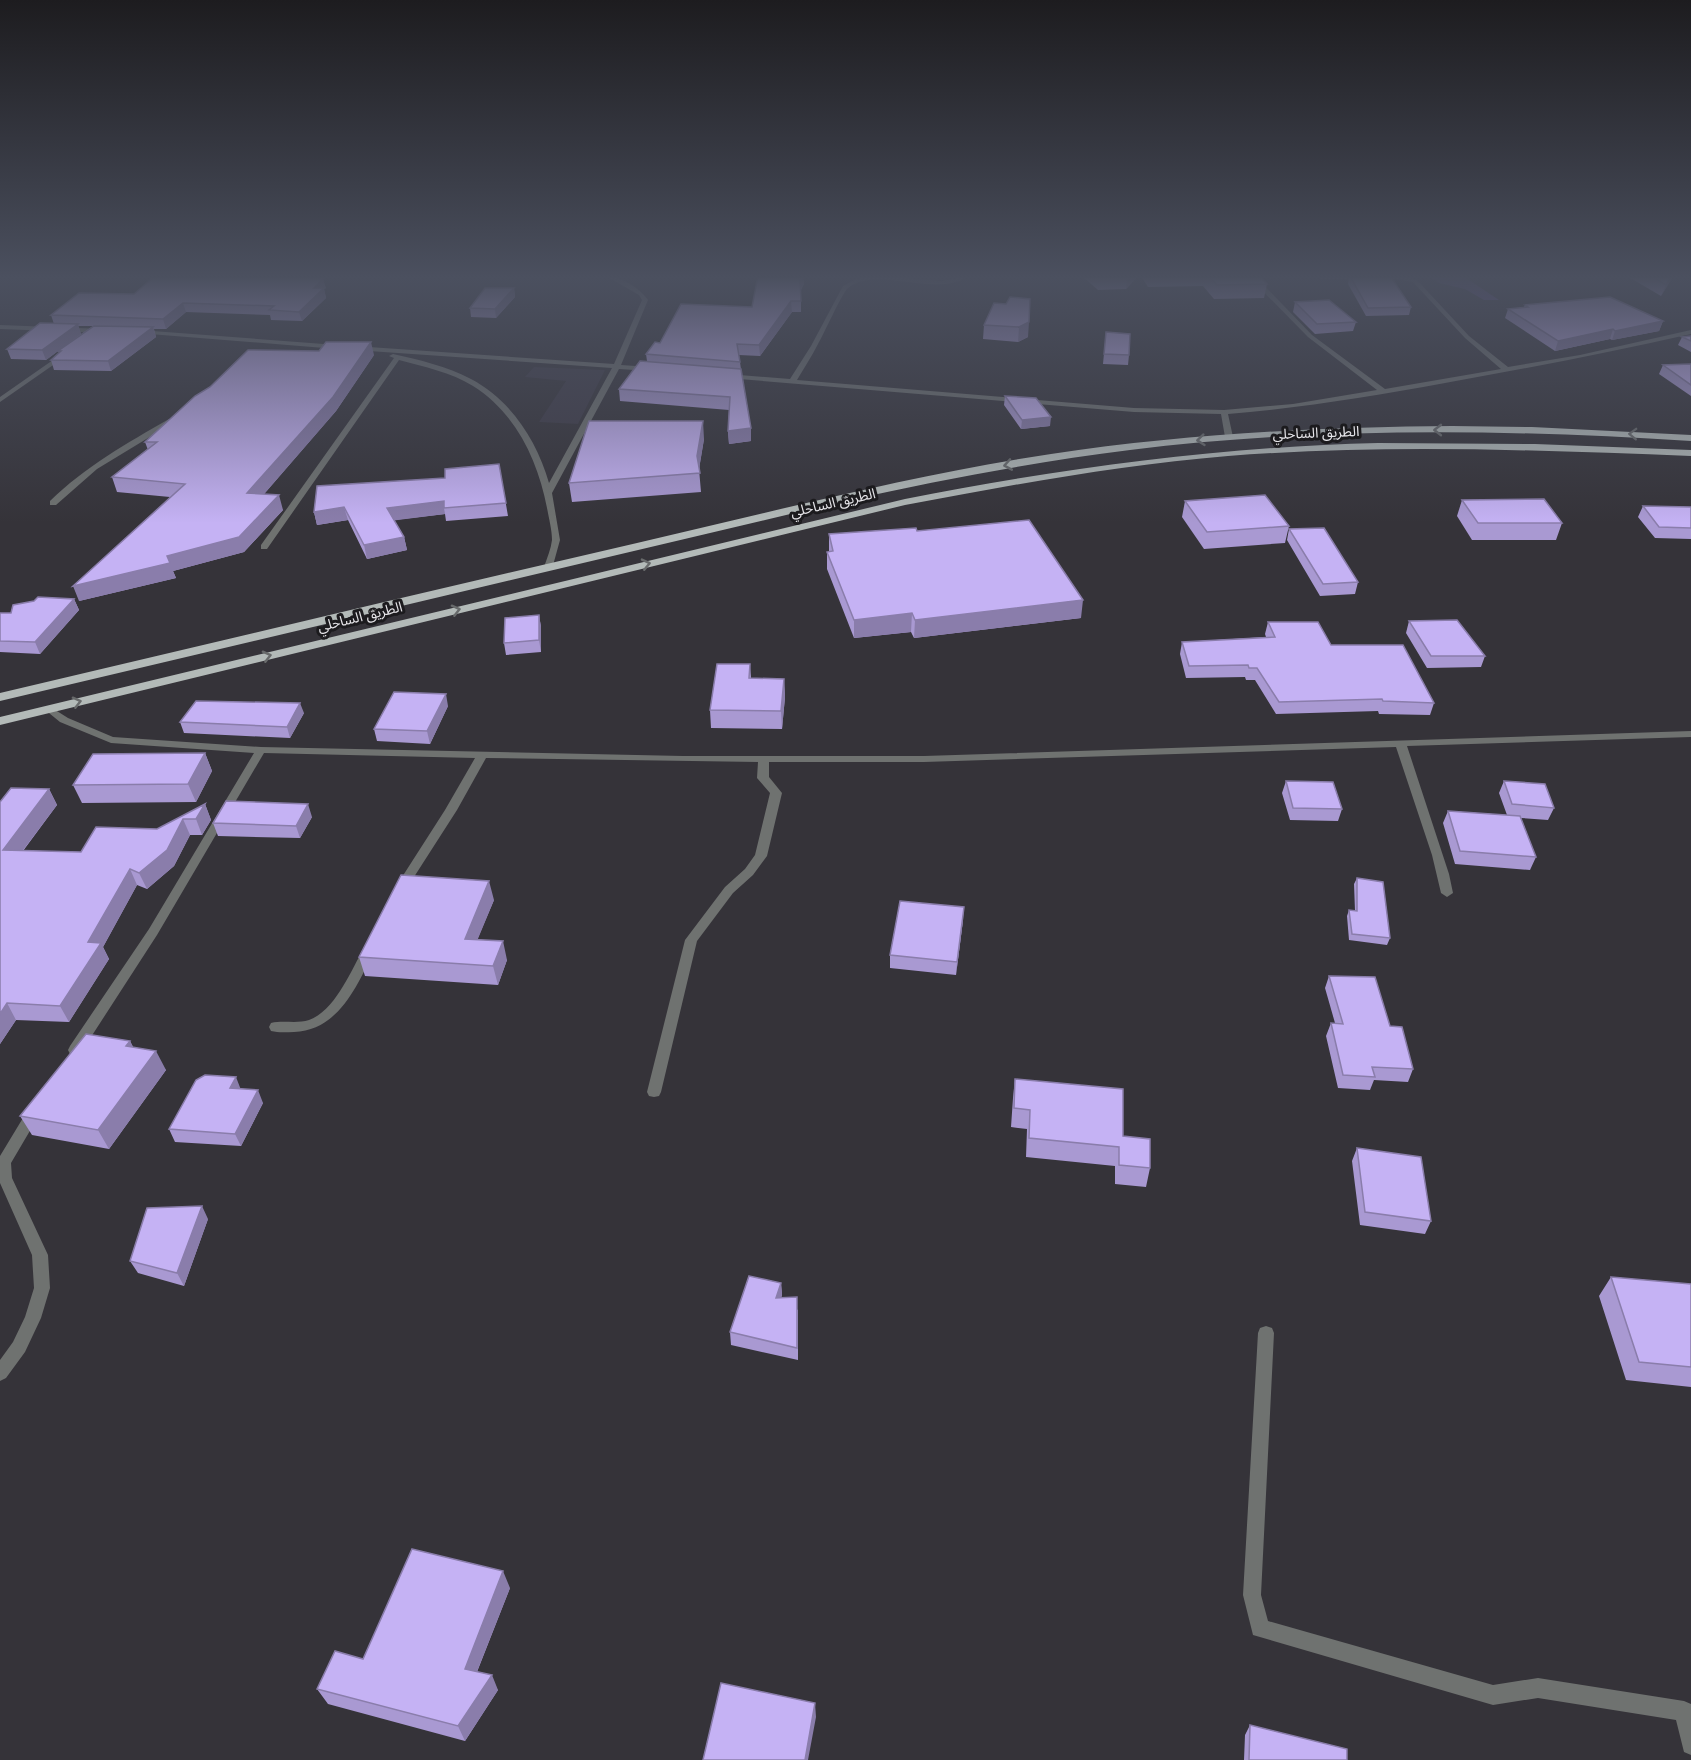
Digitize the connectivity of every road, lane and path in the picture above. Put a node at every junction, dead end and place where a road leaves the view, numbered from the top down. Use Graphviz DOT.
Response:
graph roads {
  1 [pos="59,358"];
  2 [pos="397,358"];
  3 [pos="402,358"];
  4 [pos="502,358"];
  5 [pos="621,358"];
  6 [pos="806,358"];
  7 [pos="1339,358"];
  8 [pos="1493,358"];
  9 [pos="1573,358"];
  10 [pos="617,366"];
  11 [pos="1506,369"];
  12 [pos="663,370"];
  13 [pos="722,375"];
  14 [pos="792,381"];
  15 [pos="1383,391"];
  16 [pos="0,400"];
  17 [pos="1224,412"];
  18 [pos="184,414"];
  19 [pos="1229,437"];
  20 [pos="1691,438"];
  21 [pos="1691,453"];
  22 [pos="548,493"];
  23 [pos="53,503"];
  24 [pos="264,547"];
  25 [pos="549,567"];
  26 [pos="0,698"];
  27 [pos="48,709"];
  28 [pos="0,721"];
  29 [pos="1691,734"];
  30 [pos="1401,744"];
  31 [pos="261,750"];
  32 [pos="483,754"];
  33 [pos="764,759"];
  34 [pos="1447,893"];
  35 [pos="397,894"];
  36 [pos="376,936"];
  37 [pos="276,1027"];
  38 [pos="66,1062"];
  39 [pos="654,1092"];
  40 [pos="41,1101"];
  41 [pos="1266,1333"];
  42 [pos="0,1373"];
  43 [pos="1691,1745"];
  1 -- 16 [label="street"];
  2 -- 24 [label="street"];
  3 -- 22 [label="street"];
  4 -- 10 [label="street"];
  5 -- 10 [label="street"];
  6 -- 14 [label="street"];
  7 -- 15 [label="street"];
  8 -- 11 [label="street"];
  9 -- 11 [label="street"];
  10 -- 12 [label="street"];
  10 -- 22 [label="street"];
  11 -- 15 [label="street"];
  13 -- 14 [label="street"];
  14 -- 17 [label="street"];
  15 -- 17 [label="street"];
  17 -- 19 [label="street"];
  18 -- 23 [label="street"];
  20 -- 19 [label="highway, الطريق الساحلي, one-way"];
  19 -- 25 [label="highway, الطريق الساحلي, one-way"];
  27 -- 21 [label="highway, الطريق الساحلي, one-way"];
  22 -- 25 [label="street"];
  25 -- 26 [label="highway, الطريق الساحلي"];
  27 -- 28 [label="highway, الطريق الساحلي"];
  27 -- 31 [label="street"];
  29 -- 30 [label="street"];
  30 -- 33 [label="street"];
  30 -- 34 [label="street"];
  31 -- 32 [label="street"];
  31 -- 38 [label="street"];
  32 -- 33 [label="street"];
  32 -- 35 [label="street"];
  33 -- 39 [label="street"];
  36 -- 37 [label="street"];
  40 -- 42 [label="street"];
  41 -- 43 [label="street"];
}
